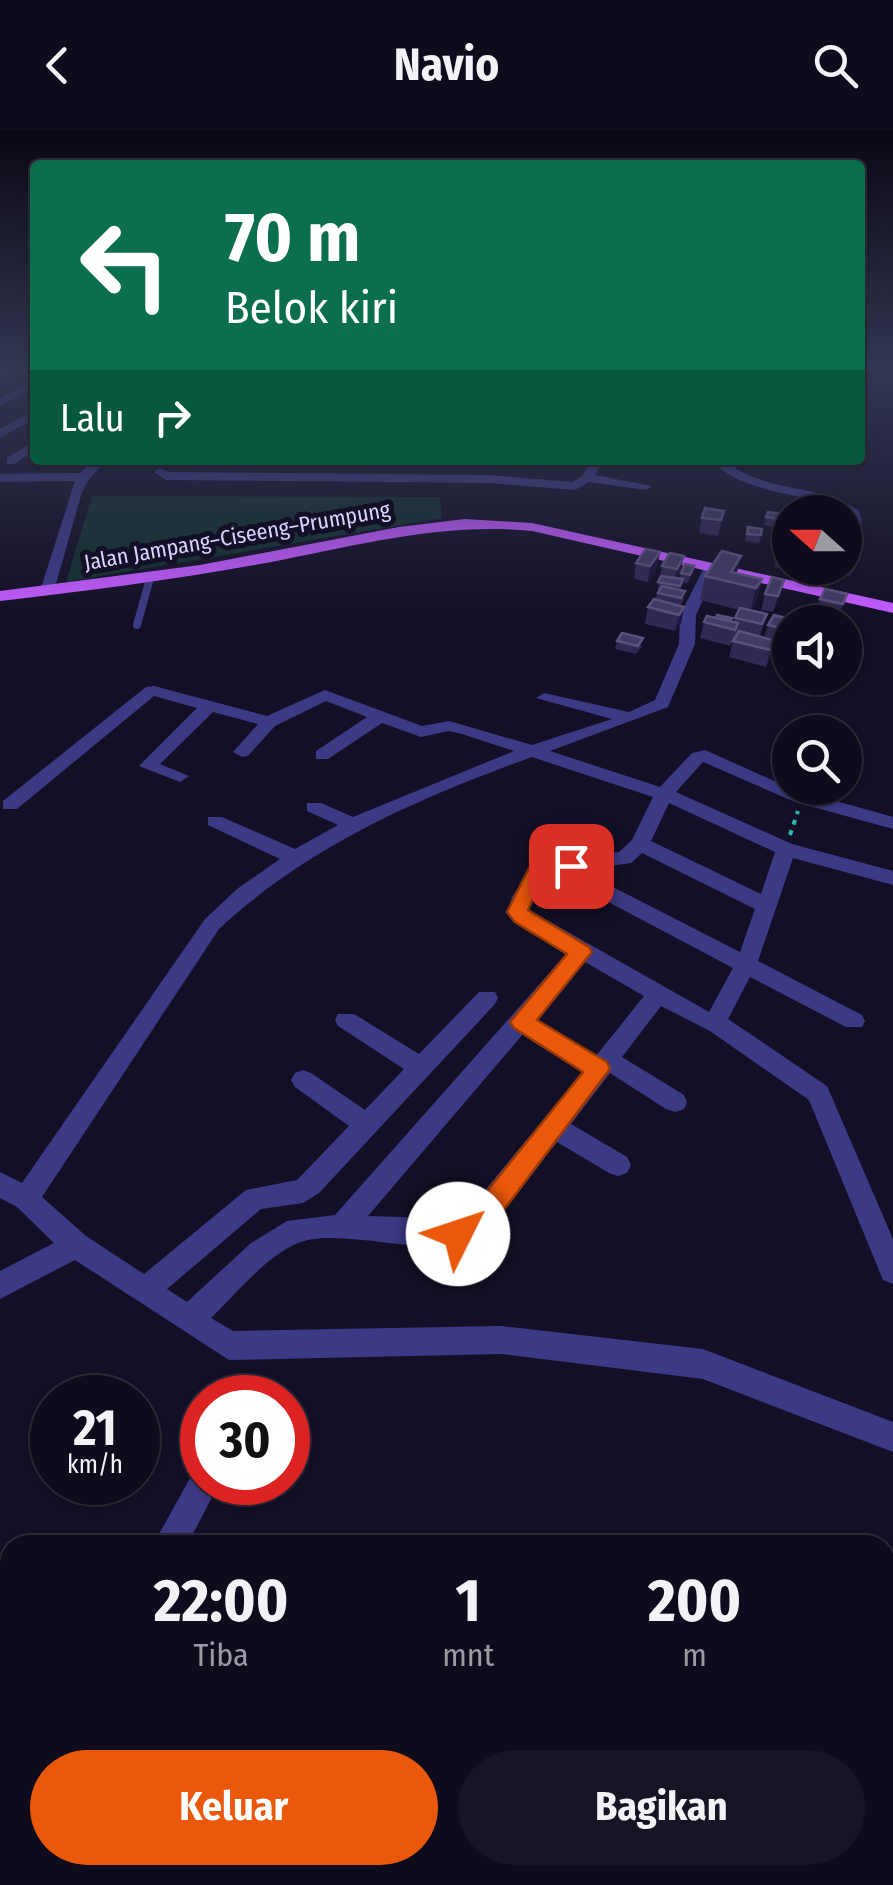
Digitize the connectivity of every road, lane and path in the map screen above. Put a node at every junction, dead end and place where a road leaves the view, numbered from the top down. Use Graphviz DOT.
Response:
graph roads {
  1 [pos="25,452"];
  2 [pos="11,461"];
  3 [pos="97,465"];
  4 [pos="169,465"];
  5 [pos="215,465"];
  6 [pos="263,465"];
  7 [pos="312,465"];
  8 [pos="359,465"];
  9 [pos="406,465"];
  10 [pos="453,465"];
  11 [pos="501,465"];
  12 [pos="595,465"];
  13 [pos="725,465"];
  14 [pos="203,476"];
  15 [pos="300,476"];
  16 [pos="250,477"];
  17 [pos="346,477"];
  18 [pos="0,478"];
  19 [pos="394,478"];
  20 [pos="441,478"];
  21 [pos="587,478"];
  22 [pos="490,479"];
  23 [pos="80,484"];
  24 [pos="646,486"];
  25 [pos="807,495"];
  26 [pos="711,568"];
  27 [pos="150,578"];
  28 [pos="814,585"];
  29 [pos="47,590"];
  30 [pos="811,590"];
  31 [pos="0,596"];
  32 [pos="893,608"];
  33 [pos="138,624"];
  34 [pos="544,698"];
  35 [pos="210,706"];
  36 [pos="382,716"];
  37 [pos="628,717"];
  38 [pos="269,722"];
  39 [pos="242,752"];
  40 [pos="528,752"];
  41 [pos="322,755"];
  42 [pos="180,776"];
  43 [pos="772,785"];
  44 [pos="664,794"];
  45 [pos="800,805"];
  46 [pos="827,805"];
  47 [pos="10,806"];
  48 [pos="314,807"];
  49 [pos="215,821"];
  50 [pos="893,823"];
  51 [pos="354,825"];
  52 [pos="640,844"];
  53 [pos="786,849"];
  54 [pos="294,857"];
  55 [pos="571,866"];
  56 [pos="893,878"];
  57 [pos="768,906"];
  58 [pos="581,952"];
  59 [pos="747,963"];
  60 [pos="658,994"];
  61 [pos="487,998"];
  62 [pos="346,1020"];
  63 [pos="854,1020"];
  64 [pos="522,1022"];
  65 [pos="715,1022"];
  66 [pos="602,1064"];
  67 [pos="422,1068"];
  68 [pos="303,1080"];
  69 [pos="676,1102"];
  70 [pos="367,1125"];
  71 [pos="554,1126"];
  72 [pos="618,1165"];
  73 [pos="0,1184"];
  74 [pos="26,1198"];
  75 [pos="342,1227"];
  76 [pos="76,1245"];
  77 [pos="893,1271"];
  78 [pos="0,1286"];
  79 [pos="144,1291"];
  80 [pos="188,1320"];
  81 [pos="893,1437"];
  82 [pos="192,1505"];
  83 [pos="175,1535"];
  1 -- 2 [label="street"];
  3 -- 23 [label="street"];
  4 -- 14 [label="street"];
  5 -- 14 [label="street"];
  6 -- 16 [label="street"];
  7 -- 15 [label="street"];
  8 -- 17 [label="street"];
  9 -- 19 [label="street"];
  10 -- 20 [label="street"];
  11 -- 22 [label="street"];
  12 -- 21 [label="street"];
  13 -- 25 [label="street"];
  14 -- 16 [label="street"];
  15 -- 16 [label="street"];
  15 -- 17 [label="street"];
  17 -- 19 [label="street"];
  18 -- 23 [label="street"];
  19 -- 20 [label="street"];
  20 -- 22 [label="street"];
  21 -- 22 [label="street"];
  21 -- 24 [label="street"];
  23 -- 29 [label="street"];
  26 -- 27 [label="main road, Jalan Jampang–Ciseeng–Prumpung"];
  26 -- 30 [label="main road, Jalan Jampang–Ciseeng–Prumpung"];
  26 -- 37 [label="street"];
  27 -- 29 [label="main road, Jalan Jampang–Ciseeng–Prumpung"];
  27 -- 33 [label="lane"];
  28 -- 30 [label="street"];
  29 -- 31 [label="main road, Jalan Jampang–Ciseeng–Prumpung"];
  30 -- 32 [label="main road, Jalan Jampang–Ciseeng–Prumpung"];
  34 -- 37 [label="street"];
  35 -- 38 [label="street"];
  35 -- 42 [label="street"];
  35 -- 47 [label="street"];
  36 -- 38 [label="street"];
  36 -- 40 [label="street"];
  36 -- 41 [label="street"];
  37 -- 40 [label="street"];
  38 -- 39 [label="street"];
  40 -- 44 [label="street"];
  40 -- 51 [label="street"];
  43 -- 44 [label="street"];
  44 -- 52 [label="street"];
  44 -- 53 [label="street"];
  45 -- 53 [label="path"];
  46 -- 50 [label="street"];
  48 -- 51 [label="street"];
  49 -- 54 [label="street"];
  51 -- 54 [label="street"];
  52 -- 55 [label="street"];
  52 -- 57 [label="street"];
  53 -- 56 [label="street"];
  53 -- 57 [label="street"];
  54 -- 74 [label="street"];
  55 -- 58 [label="street"];
  55 -- 59 [label="street"];
  57 -- 59 [label="street"];
  58 -- 60 [label="street"];
  58 -- 64 [label="street"];
  59 -- 63 [label="street"];
  59 -- 65 [label="street"];
  60 -- 65 [label="street"];
  60 -- 66 [label="street"];
  61 -- 67 [label="street"];
  62 -- 67 [label="street"];
  64 -- 66 [label="street"];
  64 -- 75 [label="street"];
  65 -- 77 [label="street"];
  66 -- 69 [label="street"];
  66 -- 71 [label="street"];
  67 -- 70 [label="street"];
  68 -- 70 [label="street"];
  70 -- 79 [label="street"];
  71 -- 72 [label="street"];
  71 -- 75 [label="street"];
  73 -- 74 [label="street"];
  74 -- 76 [label="street"];
  75 -- 80 [label="street"];
  76 -- 78 [label="street"];
  76 -- 79 [label="street"];
  79 -- 80 [label="street"];
  80 -- 81 [label="street"];
  82 -- 83 [label="street"];
}
